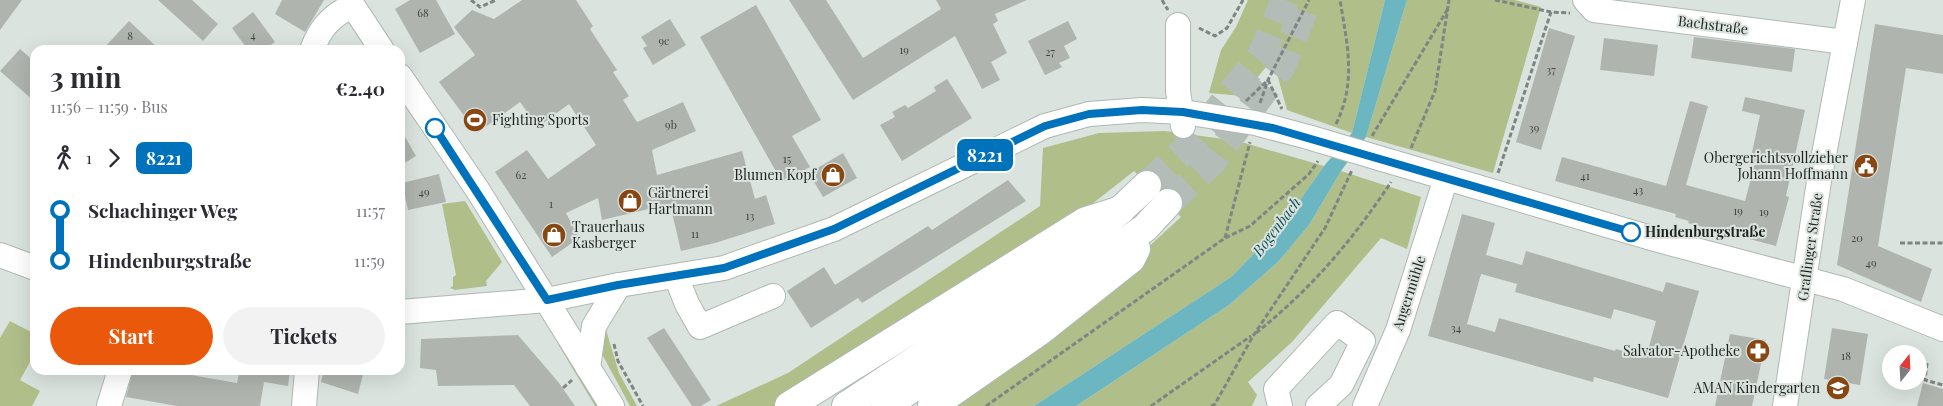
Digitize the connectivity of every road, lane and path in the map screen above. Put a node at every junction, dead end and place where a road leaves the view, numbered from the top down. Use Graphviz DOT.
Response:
graph roads {
  1 [pos="471,0"];
  2 [pos="496,0"];
  3 [pos="1243,0"];
  4 [pos="1309,0"];
  5 [pos="1340,0"];
  6 [pos="1449,0"];
  7 [pos="1495,0"];
  8 [pos="1585,0"];
  9 [pos="1853,0"];
  10 [pos="350,3"];
  11 [pos="1449,7"];
  12 [pos="1188,26"];
  13 [pos="1846,42"];
  14 [pos="314,45"];
  15 [pos="379,45"];
  16 [pos="1268,80"];
  17 [pos="405,83"];
  18 [pos="1241,105"];
  19 [pos="1259,110"];
  20 [pos="1283,110"];
  21 [pos="1343,110"];
  22 [pos="1183,120"];
  23 [pos="1381,121"];
  24 [pos="1252,138"];
  25 [pos="1409,152"];
  26 [pos="1502,163"];
  27 [pos="1317,164"];
  28 [pos="1388,168"];
  29 [pos="1446,178"];
  30 [pos="1346,181"];
  31 [pos="1147,185"];
  32 [pos="1168,203"];
  33 [pos="1121,210"];
  34 [pos="1144,228"];
  35 [pos="1225,238"];
  36 [pos="1900,243"];
  37 [pos="1943,243"];
  38 [pos="0,254"];
  39 [pos="30,266"];
  40 [pos="676,276"];
  41 [pos="1805,280"];
  42 [pos="618,285"];
  43 [pos="773,296"];
  44 [pos="547,300"];
  45 [pos="405,312"];
  46 [pos="1943,329"];
  47 [pos="1253,336"];
  48 [pos="615,338"];
  49 [pos="580,374"];
  50 [pos="118,375"];
  51 [pos="307,375"];
  52 [pos="1928,381"];
  53 [pos="1943,385"];
  54 [pos="563,388"];
  55 [pos="1214,405"];
  56 [pos="109,406"];
  57 [pos="304,406"];
  58 [pos="612,406"];
  59 [pos="643,406"];
  60 [pos="789,406"];
  61 [pos="846,406"];
  62 [pos="886,406"];
  63 [pos="932,406"];
  64 [pos="986,406"];
  65 [pos="1151,406"];
  66 [pos="1280,406"];
  67 [pos="1318,406"];
  68 [pos="1365,406"];
  69 [pos="1785,406"];
  1 -- 2 [label="path"];
  3 -- 12 [label="path"];
  4 -- 16 [label="path"];
  5 -- 21 [label="path"];
  6 -- 11 [label="path"];
  7 -- 26 [label="path"];
  8 -- 13 [label="street, Bachstraße"];
  9 -- 13 [label="street, Graflinger Straße"];
  10 -- 14 [label="street"];
  10 -- 15 [label="street"];
  11 -- 23 [label="path"];
  11 -- 25 [label="path"];
  12 -- 22 [label="street"];
  13 -- 41 [label="street, Graflinger Straße"];
  16 -- 18 [label="path"];
  16 -- 19 [label="path"];
  16 -- 20 [label="path"];
  17 -- 44 [label="street"];
  22 -- 28 [label="street, bridge"];
  22 -- 40 [label="street"];
  24 -- 35 [label="path"];
  27 -- 35 [label="path"];
  28 -- 29 [label="street"];
  28 -- 47 [label="path"];
  29 -- 41 [label="street"];
  29 -- 68 [label="street, Angermühle"];
  30 -- 47 [label="path"];
  31 -- 33 [label="highway"];
  32 -- 34 [label="highway"];
  33 -- 60 [label="highway"];
  33 -- 61 [label="highway"];
  34 -- 62 [label="highway"];
  34 -- 63 [label="highway"];
  35 -- 64 [label="path"];
  36 -- 37 [label="path"];
  38 -- 39 [label="street"];
  40 -- 42 [label="street"];
  40 -- 43 [label="street"];
  41 -- 46 [label="street"];
  41 -- 69 [label="street, Graflinger Straße"];
  42 -- 44 [label="street"];
  42 -- 49 [label="street"];
  44 -- 45 [label="street"];
  44 -- 49 [label="street"];
  47 -- 55 [label="path"];
  47 -- 65 [label="path"];
  48 -- 59 [label="path"];
  49 -- 54 [label="path"];
  49 -- 58 [label="street"];
  50 -- 56 [label="street"];
  51 -- 57 [label="street"];
  52 -- 53 [label="path"];
  66 -- 67 [label="street"];
}
